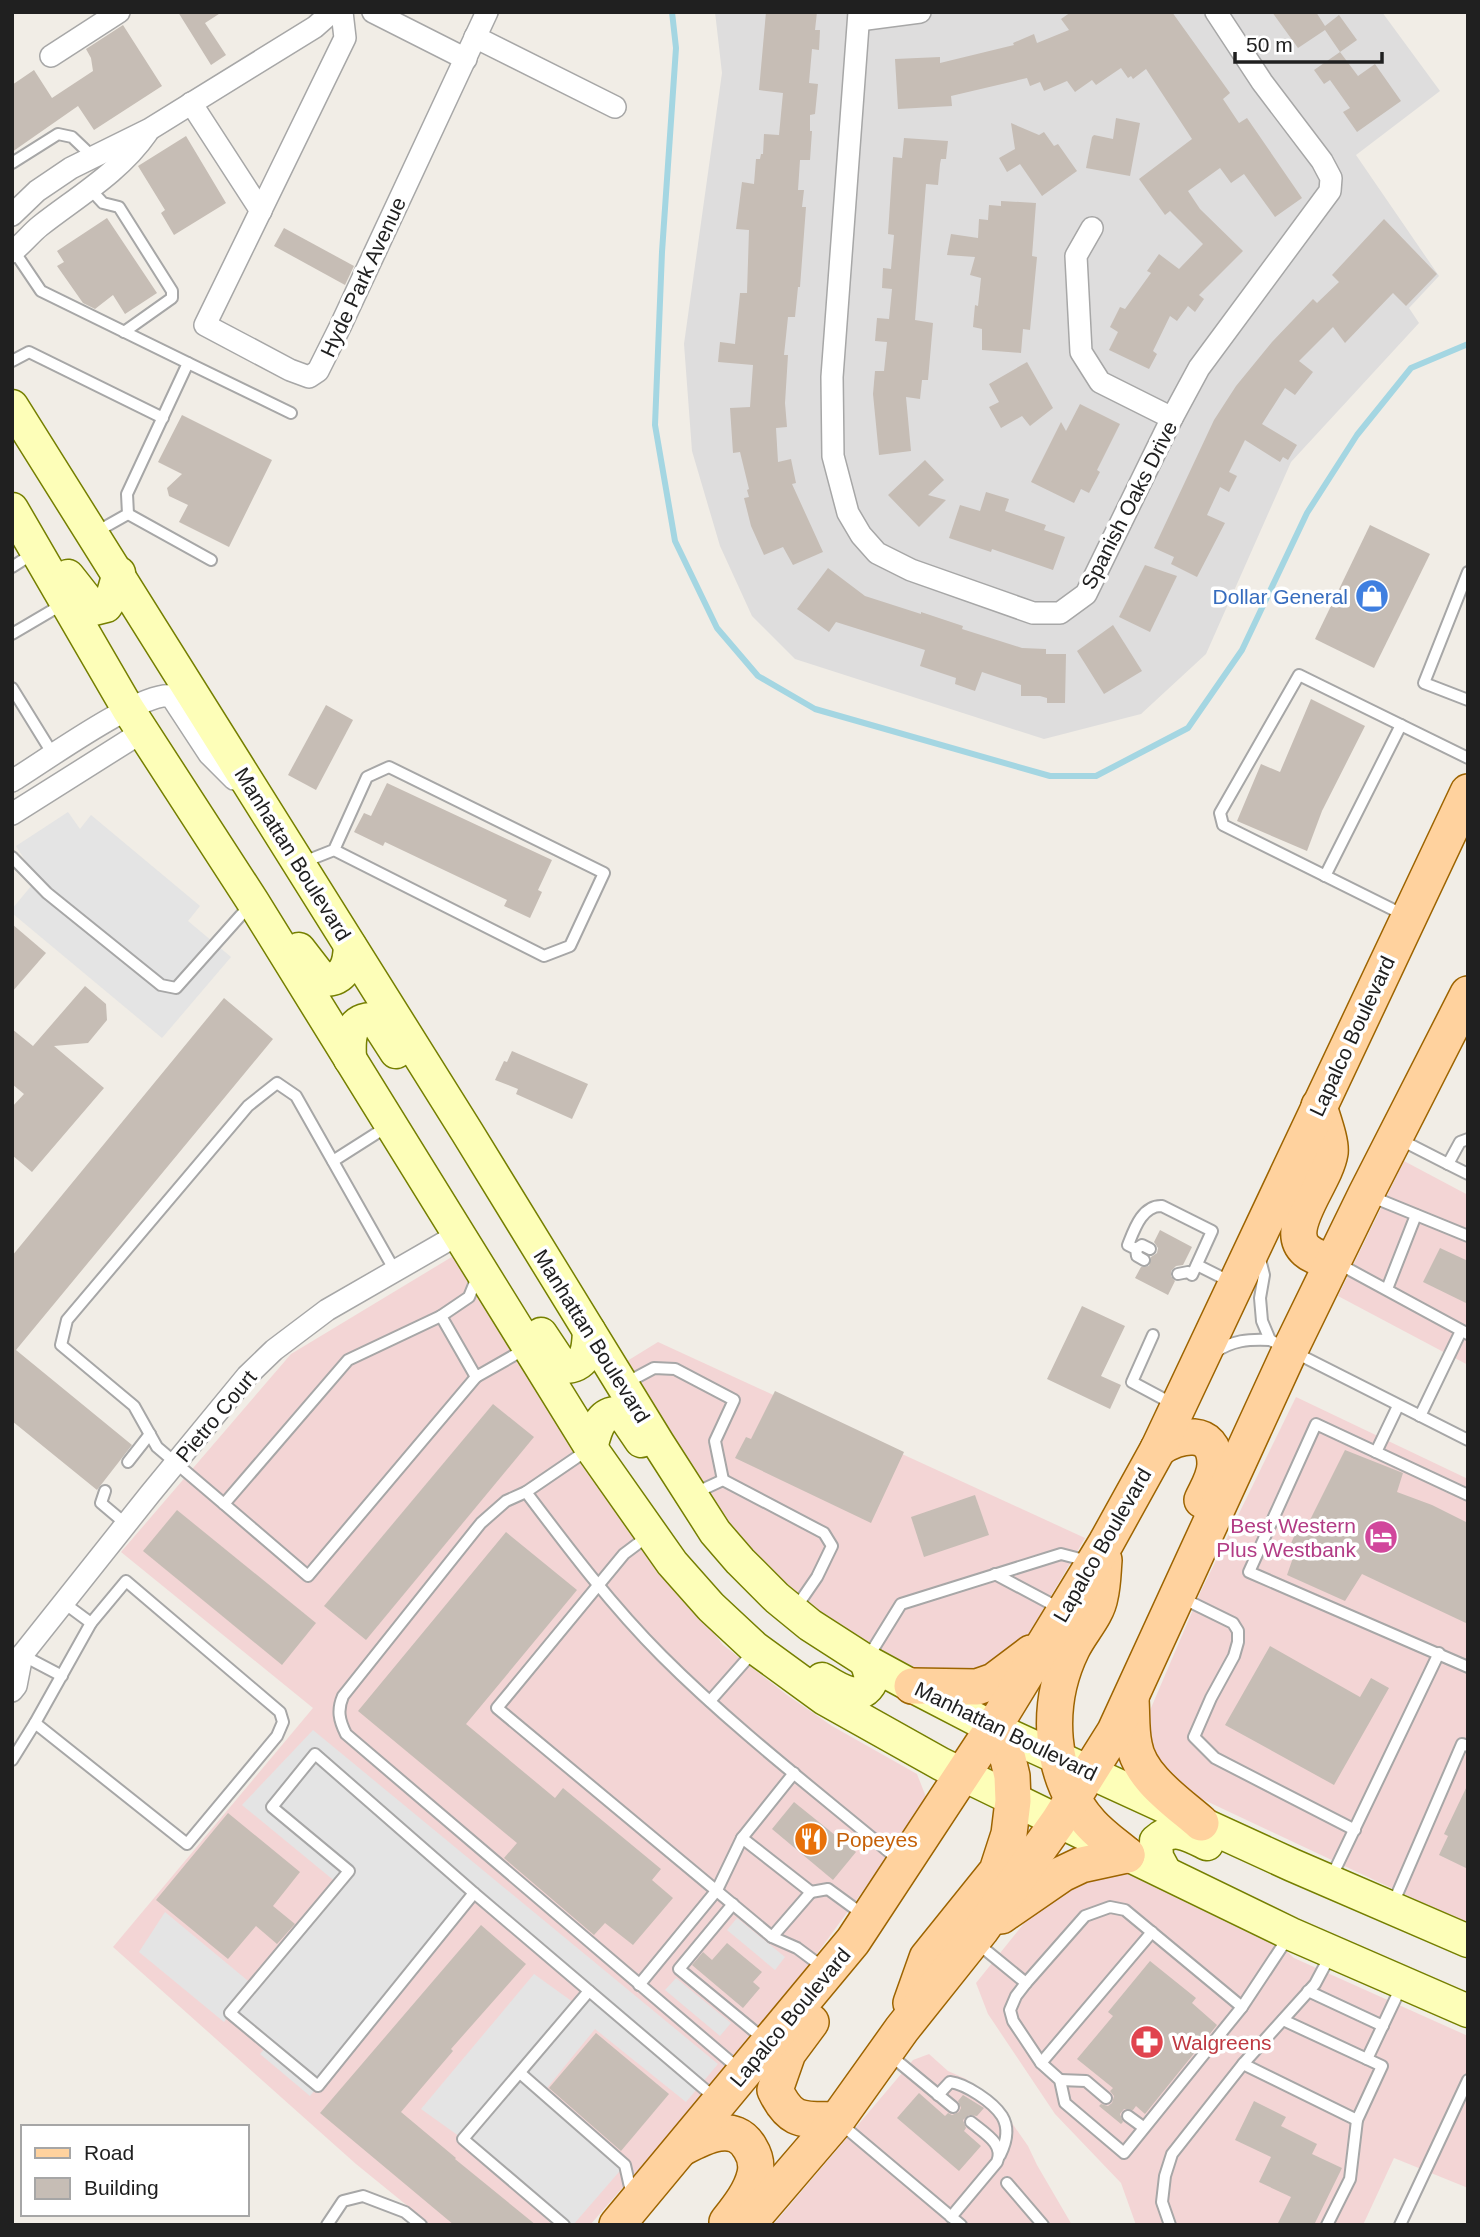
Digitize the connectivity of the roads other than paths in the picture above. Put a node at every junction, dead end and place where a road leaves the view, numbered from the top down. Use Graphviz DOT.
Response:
graph roads {
  1 [pos="118,12"];
  2 [pos="332,12"];
  3 [pos="342,12"];
  4 [pos="373,12"];
  5 [pos="487,12"];
  6 [pos="920,12"];
  7 [pos="1216,12"];
  8 [pos="859,16"];
  9 [pos="475,37"];
  10 [pos="51,56"];
  11 [pos="466,59"];
  12 [pos="191,103"];
  13 [pos="615,107"];
  14 [pos="150,129"];
  15 [pos="93,157"];
  16 [pos="12,163"];
  17 [pos="58,176"];
  18 [pos="84,193"];
  19 [pos="261,211"];
  20 [pos="13,212"];
  21 [pos="1092,228"];
  22 [pos="32,233"];
  23 [pos="13,251"];
  24 [pos="124,332"];
  25 [pos="12,361"];
  26 [pos="188,363"];
  27 [pos="290,413"];
  28 [pos="16,414"];
  29 [pos="163,418"];
  30 [pos="1172,418"];
  31 [pos="12,498"];
  32 [pos="12,509"];
  33 [pos="128,514"];
  34 [pos="93,534"];
  35 [pos="24,559"];
  36 [pos="211,560"];
  37 [pos="1468,572"];
  38 [pos="119,573"];
  39 [pos="65,602"];
  40 [pos="12,634"];
  41 [pos="12,688"];
  42 [pos="1468,700"];
  43 [pos="135,721"];
  44 [pos="1401,725"];
  45 [pos="54,756"];
  46 [pos="1468,758"];
  47 [pos="12,781"];
  48 [pos="1468,792"];
  49 [pos="263,807"];
  50 [pos="12,814"];
  51 [pos="334,850"];
  52 [pos="12,857"];
  53 [pos="298,864"];
  54 [pos="1325,876"];
  55 [pos="253,902"];
  56 [pos="1408,918"];
  57 [pos="350,946"];
  58 [pos="1468,994"];
  59 [pos="350,1059"];
  60 [pos="1319,1106"];
  61 [pos="391,1124"];
  62 [pos="467,1132"];
  63 [pos="1395,1137"];
  64 [pos="1468,1139"];
  65 [pos="333,1161"];
  66 [pos="1448,1164"];
  67 [pos="1468,1174"];
  68 [pos="1366,1194"];
  69 [pos="1416,1215"];
  70 [pos="459,1234"];
  71 [pos="1468,1236"];
  72 [pos="1256,1240"];
  73 [pos="1136,1249"];
  74 [pos="1150,1249"];
  75 [pos="1144,1261"];
  76 [pos="1333,1261"];
  77 [pos="481,1268"];
  78 [pos="395,1271"];
  79 [pos="1235,1284"];
  80 [pos="1387,1289"];
  81 [pos="441,1316"];
  82 [pos="589,1331"];
  83 [pos="1464,1332"];
  84 [pos="1153,1335"];
  85 [pos="1280,1345"];
  86 [pos="530,1347"];
  87 [pos="1196,1367"];
  88 [pos="476,1377"];
  89 [pos="622,1385"];
  90 [pos="1178,1406"];
  91 [pos="1398,1406"];
  92 [pos="1420,1416"];
  93 [pos="150,1434"];
  94 [pos="1468,1440"];
  95 [pos="591,1448"];
  96 [pos="1158,1449"];
  97 [pos="1376,1452"];
  98 [pos="128,1462"];
  99 [pos="175,1464"];
  100 [pos="723,1480"];
  101 [pos="105,1491"];
  102 [pos="526,1492"];
  103 [pos="1468,1494"];
  104 [pos="691,1495"];
  105 [pos="223,1504"];
  106 [pos="126,1524"];
  107 [pos="715,1532"];
  108 [pos="650,1534"];
  109 [pos="1100,1553"];
  110 [pos="995,1574"];
  111 [pos="598,1585"];
  112 [pos="64,1603"];
  113 [pos="1172,1605"];
  114 [pos="793,1611"];
  115 [pos="91,1623"];
  116 [pos="1056,1625"];
  117 [pos="1439,1653"];
  118 [pos="17,1658"];
  119 [pos="768,1658"];
  120 [pos="866,1661"];
  121 [pos="1468,1667"];
  122 [pos="62,1676"];
  123 [pos="912,1686"];
  124 [pos="12,1691"];
  125 [pos="1131,1698"];
  126 [pos="710,1701"];
  127 [pos="35,1723"];
  128 [pos="993,1728"];
  129 [pos="1468,1746"];
  130 [pos="12,1760"];
  131 [pos="794,1773"];
  132 [pos="964,1776"];
  133 [pos="1069,1787"];
  134 [pos="1013,1801"];
  135 [pos="1201,1823"];
  136 [pos="1354,1830"];
  137 [pos="742,1838"];
  138 [pos="1127,1855"];
  139 [pos="905,1864"];
  140 [pos="1292,1865"];
  141 [pos="1164,1870"];
  142 [pos="1329,1882"];
  143 [pos="717,1890"];
  144 [pos="811,1892"];
  145 [pos="474,1893"];
  146 [pos="733,1904"];
  147 [pos="1390,1909"];
  148 [pos="860,1930"];
  149 [pos="1152,1932"];
  150 [pos="1291,1934"];
  151 [pos="977,1935"];
  152 [pos="772,1937"];
  153 [pos="1468,1941"];
  154 [pos="1332,1951"];
  155 [pos="662,1956"];
  156 [pos="679,1969"];
  157 [pos="827,1971"];
  158 [pos="1026,1983"];
  159 [pos="1403,1983"];
  160 [pos="639,1985"];
  161 [pos="589,1991"];
  162 [pos="1308,1991"];
  163 [pos="1242,2007"];
  164 [pos="1468,2011"];
  165 [pos="1283,2020"];
  166 [pos="1383,2026"];
  167 [pos="894,2040"];
  168 [pos="768,2043"];
  169 [pos="1367,2059"];
  170 [pos="1041,2063"];
  171 [pos="1243,2064"];
  172 [pos="744,2072"];
  173 [pos="520,2073"];
  174 [pos="1059,2080"];
  175 [pos="1468,2080"];
  176 [pos="938,2095"];
  177 [pos="1105,2098"];
  178 [pos="720,2102"];
  179 [pos="953,2107"];
  180 [pos="1128,2116"];
  181 [pos="837,2120"];
  182 [pos="1357,2120"];
  183 [pos="971,2122"];
  184 [pos="1143,2127"];
  185 [pos="681,2148"];
  186 [pos="1000,2155"];
  187 [pos="1007,2183"];
  188 [pos="625,2215"];
  189 [pos="951,2217"];
  190 [pos="746,2223"];
  191 [pos="327,2225"];
  192 [pos="421,2225"];
  193 [pos="564,2225"];
  194 [pos="961,2225"];
  195 [pos="1043,2225"];
  196 [pos="1170,2225"];
  197 [pos="1327,2225"];
  198 [pos="1400,2225"];
  1 -- 10 [label="street"];
  2 -- 12 [label="street"];
  3 -- 19 [label="street, Hyde Park Avenue"];
  4 -- 11 [label="street"];
  5 -- 9 [label="street, Hyde Park Avenue"];
  6 -- 8 [label="street"];
  7 -- 30 [label="street, Spanish Oaks Drive"];
  8 -- 30 [label="street, Spanish Oaks Drive"];
  9 -- 11 [label="street, Hyde Park Avenue"];
  9 -- 13 [label="street"];
  11 -- 19 [label="street, Hyde Park Avenue"];
  12 -- 14 [label="street"];
  12 -- 19 [label="street"];
  14 -- 15 [label="street"];
  14 -- 18 [label="street"];
  15 -- 16 [label="lane"];
  15 -- 17 [label="street"];
  17 -- 18 [label="street"];
  17 -- 20 [label="street"];
  18 -- 22 [label="street"];
  18 -- 24 [label="lane"];
  20 -- 22 [label="street"];
  21 -- 30 [label="street"];
  22 -- 23 [label="street"];
  23 -- 24 [label="lane"];
  24 -- 26 [label="lane"];
  25 -- 29 [label="lane"];
  26 -- 27 [label="lane"];
  26 -- 29 [label="lane"];
  28 -- 34 [label="street, Manhattan Boulevard"];
  29 -- 33 [label="lane"];
  31 -- 38 [label="street"];
  32 -- 35 [label="street, Manhattan Boulevard"];
  33 -- 34 [label="lane"];
  33 -- 36 [label="lane"];
  34 -- 38 [label="street, Manhattan Boulevard"];
  35 -- 39 [label="street, Manhattan Boulevard"];
  37 -- 42 [label="lane"];
  38 -- 49 [label="street, Manhattan Boulevard"];
  39 -- 40 [label="lane"];
  39 -- 43 [label="street, Manhattan Boulevard"];
  41 -- 45 [label="lane"];
  43 -- 45 [label="street"];
  43 -- 49 [label="street"];
  43 -- 50 [label="street"];
  43 -- 55 [label="street, Manhattan Boulevard"];
  44 -- 46 [label="lane"];
  44 -- 54 [label="lane"];
  44 -- 54 [label="lane"];
  45 -- 47 [label="street"];
  48 -- 56 [label="main road, Lapalco Boulevard"];
  49 -- 53 [label="street, Manhattan Boulevard"];
  51 -- 51 [label="lane"];
  51 -- 53 [label="lane"];
  52 -- 55 [label="lane"];
  53 -- 57 [label="street, Manhattan Boulevard"];
  54 -- 56 [label="lane"];
  55 -- 57 [label="street"];
  55 -- 59 [label="street, Manhattan Boulevard"];
  56 -- 60 [label="main road, Lapalco Boulevard"];
  57 -- 62 [label="street, Manhattan Boulevard"];
  58 -- 63 [label="main road"];
  59 -- 61 [label="street, Manhattan Boulevard"];
  59 -- 62 [label="street"];
  60 -- 72 [label="main road, Lapalco Boulevard"];
  60 -- 76 [label="main road"];
  61 -- 65 [label="lane"];
  61 -- 70 [label="street, Manhattan Boulevard"];
  62 -- 82 [label="street, Manhattan Boulevard"];
  63 -- 66 [label="lane"];
  63 -- 68 [label="main road"];
  64 -- 66 [label="lane"];
  65 -- 78 [label="lane"];
  65 -- 93 [label="lane"];
  66 -- 67 [label="lane"];
  68 -- 69 [label="lane"];
  68 -- 76 [label="main road"];
  69 -- 71 [label="lane"];
  69 -- 80 [label="lane"];
  70 -- 77 [label="street, Manhattan Boulevard"];
  70 -- 78 [label="street, Pietro Court"];
  72 -- 79 [label="main road, Lapalco Boulevard"];
  72 -- 85 [label="lane"];
  73 -- 74 [label="lane"];
  73 -- 75 [label="lane"];
  73 -- 79 [label="lane"];
  76 -- 80 [label="lane"];
  76 -- 85 [label="main road"];
  77 -- 81 [label="lane"];
  77 -- 82 [label="street"];
  77 -- 86 [label="street, Manhattan Boulevard"];
  78 -- 99 [label="street, Pietro Court"];
  79 -- 87 [label="main road, Lapalco Boulevard"];
  80 -- 83 [label="lane"];
  81 -- 88 [label="lane"];
  81 -- 105 [label="lane"];
  82 -- 89 [label="street, Manhattan Boulevard"];
  83 -- 92 [label="lane"];
  84 -- 90 [label="lane"];
  85 -- 87 [label="lane"];
  85 -- 91 [label="lane"];
  85 -- 113 [label="main road"];
  86 -- 88 [label="lane"];
  86 -- 95 [label="street, Manhattan Boulevard"];
  87 -- 90 [label="main road, Lapalco Boulevard"];
  88 -- 105 [label="lane"];
  89 -- 100 [label="lane"];
  89 -- 104 [label="street, Manhattan Boulevard"];
  90 -- 96 [label="main road, Lapalco Boulevard"];
  91 -- 92 [label="lane"];
  91 -- 97 [label="lane"];
  92 -- 94 [label="lane"];
  93 -- 98 [label="lane"];
  93 -- 99 [label="lane"];
  95 -- 102 [label="lane"];
  95 -- 107 [label="street"];
  95 -- 108 [label="street, Manhattan Boulevard"];
  96 -- 109 [label="main road, Lapalco Boulevard"];
  96 -- 113 [label="main road"];
  97 -- 103 [label="lane"];
  97 -- 117 [label="lane"];
  99 -- 105 [label="lane"];
  99 -- 106 [label="street, Pietro Court"];
  100 -- 104 [label="lane"];
  100 -- 114 [label="lane"];
  101 -- 106 [label="lane"];
  102 -- 111 [label="lane"];
  102 -- 160 [label="lane"];
  104 -- 107 [label="street, Manhattan Boulevard"];
  106 -- 112 [label="street, Pietro Court"];
  107 -- 114 [label="street, Manhattan Boulevard"];
  108 -- 111 [label="lane"];
  108 -- 119 [label="street, Manhattan Boulevard"];
  109 -- 110 [label="lane"];
  109 -- 116 [label="main road, Lapalco Boulevard"];
  109 -- 133 [label="main road"];
  110 -- 116 [label="lane"];
  110 -- 120 [label="lane"];
  111 -- 126 [label="lane"];
  111 -- 143 [label="lane"];
  112 -- 115 [label="lane"];
  112 -- 118 [label="street, Pietro Court"];
  113 -- 125 [label="main road"];
  113 -- 136 [label="lane"];
  114 -- 120 [label="street, Manhattan Boulevard"];
  115 -- 122 [label="lane"];
  115 -- 127 [label="lane"];
  116 -- 123 [label="main road"];
  116 -- 128 [label="main road, Lapalco Boulevard"];
  117 -- 121 [label="lane"];
  117 -- 136 [label="lane"];
  118 -- 122 [label="lane"];
  118 -- 124 [label="street, Pietro Court"];
  119 -- 120 [label="street"];
  119 -- 126 [label="lane"];
  119 -- 132 [label="street, Manhattan Boulevard"];
  120 -- 123 [label="street, Manhattan Boulevard"];
  122 -- 127 [label="lane"];
  123 -- 128 [label="street, Manhattan Boulevard"];
  125 -- 133 [label="main road"];
  125 -- 135 [label="main road"];
  126 -- 131 [label="lane"];
  127 -- 130 [label="lane"];
  128 -- 132 [label="main road, Lapalco Boulevard"];
  128 -- 133 [label="street, Manhattan Boulevard"];
  128 -- 134 [label="main road"];
  129 -- 147 [label="lane"];
  131 -- 137 [label="lane"];
  131 -- 139 [label="lane"];
  132 -- 134 [label="street, Manhattan Boulevard"];
  132 -- 139 [label="main road, Lapalco Boulevard"];
  133 -- 134 [label="street, Manhattan Boulevard"];
  133 -- 135 [label="street, Manhattan Boulevard"];
  133 -- 138 [label="main road"];
  133 -- 151 [label="main road"];
  134 -- 167 [label="main road"];
  135 -- 140 [label="street, Manhattan Boulevard"];
  136 -- 142 [label="lane"];
  137 -- 143 [label="lane"];
  137 -- 144 [label="lane"];
  138 -- 141 [label="street"];
  138 -- 151 [label="main road"];
  139 -- 148 [label="main road, Lapalco Boulevard"];
  140 -- 141 [label="street"];
  140 -- 142 [label="street, Manhattan Boulevard"];
  141 -- 150 [label="street"];
  142 -- 147 [label="street, Manhattan Boulevard"];
  143 -- 146 [label="lane"];
  143 -- 155 [label="lane"];
  144 -- 148 [label="lane"];
  144 -- 152 [label="lane"];
  145 -- 145 [label="lane"];
  145 -- 161 [label="lane"];
  146 -- 152 [label="lane"];
  146 -- 156 [label="lane"];
  147 -- 153 [label="street, Manhattan Boulevard"];
  148 -- 157 [label="main road, Lapalco Boulevard"];
  148 -- 181 [label="main road"];
  149 -- 158 [label="lane"];
  149 -- 163 [label="lane"];
  149 -- 170 [label="lane"];
  150 -- 154 [label="street"];
  150 -- 163 [label="lane"];
  151 -- 158 [label="lane"];
  151 -- 167 [label="main road"];
  152 -- 157 [label="lane"];
  154 -- 159 [label="street"];
  154 -- 162 [label="lane"];
  155 -- 156 [label="lane"];
  155 -- 160 [label="lane"];
  156 -- 168 [label="lane"];
  157 -- 168 [label="main road, Lapalco Boulevard"];
  158 -- 170 [label="lane"];
  159 -- 164 [label="street"];
  159 -- 166 [label="lane"];
  160 -- 172 [label="lane"];
  161 -- 173 [label="lane"];
  161 -- 178 [label="lane"];
  162 -- 165 [label="lane"];
  162 -- 166 [label="lane"];
  163 -- 184 [label="lane"];
  165 -- 169 [label="lane"];
  165 -- 171 [label="lane"];
  166 -- 169 [label="lane"];
  167 -- 176 [label="lane"];
  167 -- 181 [label="main road"];
  168 -- 172 [label="main road, Lapalco Boulevard"];
  169 -- 182 [label="lane"];
  170 -- 174 [label="lane"];
  171 -- 182 [label="lane"];
  171 -- 196 [label="lane"];
  172 -- 178 [label="main road, Lapalco Boulevard"];
  173 -- 188 [label="lane"];
  173 -- 193 [label="lane"];
  174 -- 177 [label="lane"];
  174 -- 184 [label="lane"];
  175 -- 198 [label="lane"];
  176 -- 179 [label="lane"];
  176 -- 186 [label="lane"];
  178 -- 185 [label="main road, Lapalco Boulevard"];
  180 -- 184 [label="lane"];
  181 -- 189 [label="lane"];
  181 -- 190 [label="main road"];
  182 -- 197 [label="lane"];
  183 -- 186 [label="lane"];
  185 -- 188 [label="main road, Lapalco Boulevard"];
  185 -- 190 [label="main road"];
  186 -- 189 [label="lane"];
  187 -- 195 [label="lane"];
  189 -- 194 [label="lane"];
  191 -- 192 [label="lane"];
}
